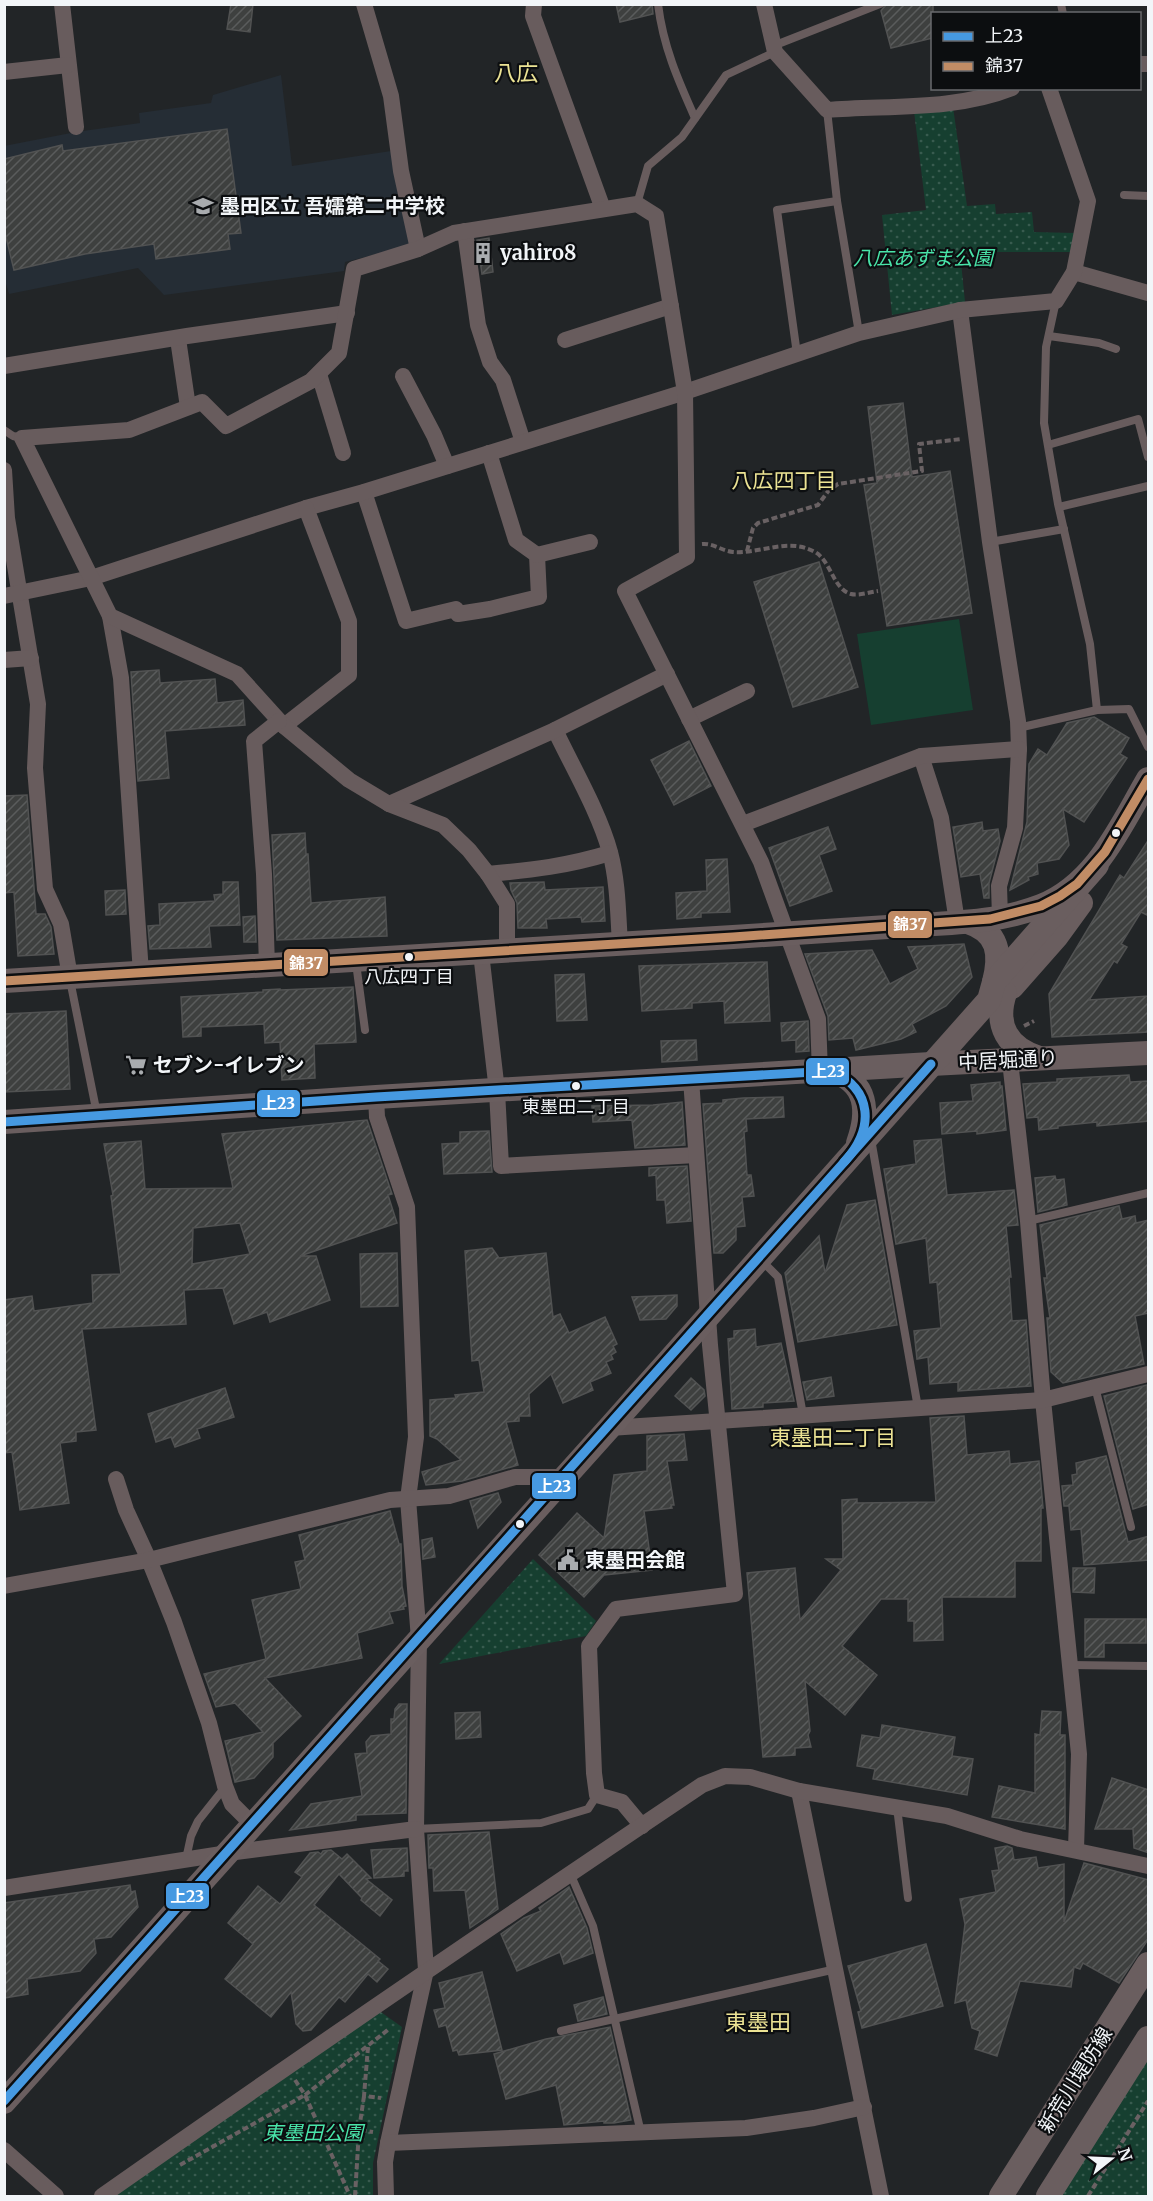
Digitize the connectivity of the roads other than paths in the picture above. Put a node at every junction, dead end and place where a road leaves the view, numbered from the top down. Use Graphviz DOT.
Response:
graph roads {
  1 [pos="62,4"];
  2 [pos="364,4"];
  3 [pos="534,4"];
  4 [pos="658,4"];
  5 [pos="764,4"];
  6 [pos="880,4"];
  7 [pos="774,49"];
  8 [pos="68,65"];
  9 [pos="4,72"];
  10 [pos="1007,90"];
  11 [pos="1050,90"];
  12 [pos="827,110"];
  13 [pos="695,118"];
  14 [pos="76,127"];
  15 [pos="1124,195"];
  16 [pos="1149,196"];
  17 [pos="837,201"];
  18 [pos="636,204"];
  19 [pos="603,209"];
  20 [pos="465,231"];
  21 [pos="418,249"];
  22 [pos="1074,272"];
  23 [pos="1149,293"];
  24 [pos="1056,301"];
  25 [pos="671,306"];
  26 [pos="960,310"];
  27 [pos="347,313"];
  28 [pos="859,333"];
  29 [pos="1049,336"];
  30 [pos="178,339"];
  31 [pos="565,340"];
  32 [pos="1116,349"];
  33 [pos="797,354"];
  34 [pos="4,366"];
  35 [pos="319,374"];
  36 [pos="403,376"];
  37 [pos="685,392"];
  38 [pos="188,407"];
  39 [pos="4,430"];
  40 [pos="22,438"];
  41 [pos="523,442"];
  42 [pos="1048,445"];
  43 [pos="343,453"];
  44 [pos="489,453"];
  45 [pos="1149,457"];
  46 [pos="447,466"];
  47 [pos="4,470"];
  48 [pos="1149,486"];
  49 [pos="364,492"];
  50 [pos="1059,507"];
  51 [pos="306,508"];
  52 [pos="1064,529"];
  53 [pos="591,542"];
  54 [pos="990,542"];
  55 [pos="537,555"];
  56 [pos="91,578"];
  57 [pos="12,595"];
  58 [pos="110,616"];
  59 [pos="31,658"];
  60 [pos="4,660"];
  61 [pos="667,674"];
  62 [pos="747,691"];
  63 [pos="1097,710"];
  64 [pos="688,719"];
  65 [pos="282,724"];
  66 [pos="1018,728"];
  67 [pos="555,730"];
  68 [pos="1149,747"];
  69 [pos="1019,749"];
  70 [pos="921,756"];
  71 [pos="1149,779"];
  72 [pos="389,804"];
  73 [pos="743,824"];
  74 [pos="610,853"];
  75 [pos="1097,865"];
  76 [pos="488,874"];
  77 [pos="1000,916"];
  78 [pos="963,922"];
  79 [pos="788,933"];
  80 [pos="620,944"];
  81 [pos="507,951"];
  82 [pos="481,953"];
  83 [pos="356,960"];
  84 [pos="267,966"];
  85 [pos="141,973"];
  86 [pos="70,977"];
  87 [pos="4,981"];
  88 [pos="996,992"];
  89 [pos="366,1030"];
  90 [pos="1149,1053"];
  91 [pos="1041,1058"];
  92 [pos="1010,1061"];
  93 [pos="931,1064"];
  94 [pos="826,1071"];
  95 [pos="691,1079"];
  96 [pos="497,1091"];
  97 [pos="376,1097"];
  98 [pos="98,1117"];
  99 [pos="4,1122"];
  100 [pos="864,1139"];
  101 [pos="696,1155"];
  102 [pos="1149,1193"];
  103 [pos="1028,1221"];
  104 [pos="759,1258"];
  105 [pos="707,1318"];
  106 [pos="1149,1374"];
  107 [pos="1095,1387"];
  108 [pos="1043,1400"];
  109 [pos="918,1408"];
  110 [pos="803,1415"];
  111 [pos="716,1420"];
  112 [pos="609,1428"];
  113 [pos="564,1477"];
  114 [pos="116,1479"];
  115 [pos="408,1498"];
  116 [pos="1131,1527"];
  117 [pos="149,1560"];
  118 [pos="4,1586"];
  119 [pos="419,1639"];
  120 [pos="1070,1665"];
  121 [pos="1149,1666"];
  122 [pos="225,1786"];
  123 [pos="799,1791"];
  124 [pos="597,1795"];
  125 [pos="897,1807"];
  126 [pos="253,1825"];
  127 [pos="642,1826"];
  128 [pos="416,1829"];
  129 [pos="1076,1849"];
  130 [pos="228,1853"];
  131 [pos="186,1859"];
  132 [pos="1149,1866"];
  133 [pos="570,1873"];
  134 [pos="4,1888"];
  135 [pos="909,1898"];
  136 [pos="1149,1964"];
  137 [pos="836,1969"];
  138 [pos="426,1970"];
  139 [pos="616,2018"];
  140 [pos="561,2031"];
  141 [pos="1149,2038"];
  142 [pos="4,2102"];
  143 [pos="864,2107"];
  144 [pos="641,2133"];
  145 [pos="388,2143"];
  146 [pos="4,2150"];
  147 [pos="56,2196"];
  148 [pos="102,2196"];
  149 [pos="386,2196"];
  150 [pos="881,2196"];
  151 [pos="1001,2196"];
  152 [pos="1048,2196"];
  1 -- 8 [label="street"];
  2 -- 21 [label="street"];
  3 -- 19 [label="street"];
  4 -- 13 [label="lane"];
  5 -- 7 [label="street"];
  6 -- 7 [label="lane"];
  7 -- 12 [label="street"];
  7 -- 13 [label="lane"];
  8 -- 9 [label="street"];
  8 -- 14 [label="street"];
  10 -- 12 [label="street"];
  11 -- 22 [label="street"];
  12 -- 17 [label="lane"];
  13 -- 18 [label="lane"];
  15 -- 16 [label="lane"];
  17 -- 28 [label="lane"];
  17 -- 33 [label="lane"];
  18 -- 19 [label="street"];
  18 -- 25 [label="street"];
  19 -- 20 [label="street"];
  20 -- 21 [label="street"];
  20 -- 41 [label="street"];
  21 -- 27 [label="street"];
  22 -- 23 [label="street"];
  22 -- 24 [label="street"];
  24 -- 26 [label="street"];
  24 -- 29 [label="lane"];
  25 -- 31 [label="street"];
  25 -- 37 [label="street"];
  26 -- 28 [label="street"];
  26 -- 54 [label="street"];
  27 -- 30 [label="street"];
  27 -- 35 [label="street"];
  28 -- 33 [label="street"];
  29 -- 32 [label="lane"];
  29 -- 42 [label="lane"];
  30 -- 34 [label="street"];
  30 -- 38 [label="street"];
  33 -- 37 [label="street"];
  35 -- 38 [label="street"];
  35 -- 43 [label="street"];
  36 -- 46 [label="street"];
  37 -- 41 [label="street"];
  37 -- 61 [label="street"];
  38 -- 40 [label="street"];
  39 -- 40 [label="lane"];
  40 -- 56 [label="street"];
  41 -- 44 [label="street"];
  42 -- 45 [label="lane"];
  42 -- 50 [label="lane"];
  44 -- 46 [label="street"];
  44 -- 55 [label="street"];
  46 -- 49 [label="street"];
  47 -- 57 [label="street"];
  48 -- 50 [label="lane"];
  49 -- 51 [label="street"];
  49 -- 55 [label="street"];
  50 -- 52 [label="lane"];
  51 -- 56 [label="street"];
  51 -- 65 [label="street"];
  52 -- 54 [label="lane"];
  52 -- 63 [label="lane"];
  53 -- 55 [label="street"];
  54 -- 66 [label="street"];
  56 -- 57 [label="street"];
  56 -- 58 [label="street"];
  57 -- 59 [label="street"];
  58 -- 65 [label="street"];
  58 -- 85 [label="street"];
  59 -- 60 [label="street"];
  59 -- 86 [label="street"];
  61 -- 64 [label="street"];
  61 -- 67 [label="street"];
  62 -- 64 [label="street"];
  63 -- 66 [label="lane"];
  63 -- 68 [label="lane"];
  64 -- 73 [label="street"];
  65 -- 72 [label="street"];
  65 -- 84 [label="street"];
  66 -- 69 [label="street"];
  67 -- 72 [label="street"];
  67 -- 74 [label="street"];
  69 -- 70 [label="street"];
  69 -- 77 [label="street"];
  70 -- 73 [label="street"];
  70 -- 78 [label="street"];
  71 -- 75 [label="street"];
  72 -- 76 [label="street"];
  73 -- 79 [label="street"];
  74 -- 76 [label="street"];
  74 -- 80 [label="street"];
  75 -- 77 [label="street"];
  75 -- 88 [label="street"];
  76 -- 81 [label="street"];
  77 -- 78 [label="street"];
  78 -- 79 [label="street"];
  78 -- 88 [label="street"];
  79 -- 80 [label="street"];
  79 -- 94 [label="street"];
  80 -- 81 [label="street"];
  81 -- 82 [label="street"];
  82 -- 83 [label="street"];
  82 -- 96 [label="street"];
  83 -- 84 [label="street"];
  83 -- 89 [label="lane"];
  84 -- 85 [label="street"];
  85 -- 86 [label="street"];
  86 -- 87 [label="street"];
  86 -- 98 [label="lane"];
  88 -- 91 [label="street"];
  88 -- 93 [label="street"];
  90 -- 91 [label="street, 中居堀通り"];
  91 -- 92 [label="street, 中居堀通り"];
  92 -- 93 [label="street, 中居堀通り"];
  92 -- 103 [label="street"];
  93 -- 94 [label="street, 中居堀通り"];
  93 -- 100 [label="street"];
  94 -- 95 [label="street, 中居堀通り"];
  94 -- 100 [label="street"];
  95 -- 96 [label="street, 中居堀通り"];
  95 -- 101 [label="street"];
  96 -- 97 [label="street, 中居堀通り"];
  96 -- 101 [label="street"];
  97 -- 98 [label="street, 中居堀通り"];
  97 -- 115 [label="street"];
  98 -- 99 [label="street, 中居堀通り"];
  100 -- 104 [label="street"];
  100 -- 109 [label="lane"];
  101 -- 105 [label="street"];
  102 -- 103 [label="lane"];
  103 -- 108 [label="street"];
  104 -- 105 [label="street"];
  104 -- 110 [label="lane"];
  105 -- 111 [label="street"];
  105 -- 112 [label="street"];
  106 -- 107 [label="street"];
  107 -- 108 [label="street"];
  107 -- 116 [label="lane"];
  108 -- 109 [label="street"];
  108 -- 120 [label="street"];
  109 -- 110 [label="street"];
  110 -- 111 [label="street"];
  111 -- 112 [label="street"];
  111 -- 124 [label="street"];
  112 -- 113 [label="street"];
  113 -- 115 [label="street"];
  113 -- 119 [label="street"];
  114 -- 117 [label="street"];
  115 -- 117 [label="street"];
  115 -- 119 [label="street"];
  117 -- 118 [label="street"];
  117 -- 122 [label="street"];
  119 -- 126 [label="street"];
  119 -- 128 [label="street"];
  120 -- 121 [label="lane"];
  120 -- 129 [label="street"];
  122 -- 126 [label="street"];
  122 -- 131 [label="lane"];
  123 -- 125 [label="street"];
  123 -- 127 [label="street"];
  123 -- 137 [label="street"];
  124 -- 127 [label="street"];
  124 -- 128 [label="lane"];
  125 -- 129 [label="street"];
  125 -- 135 [label="lane"];
  126 -- 130 [label="street"];
  127 -- 133 [label="street"];
  128 -- 130 [label="street"];
  128 -- 138 [label="street"];
  129 -- 132 [label="street"];
  130 -- 131 [label="street"];
  130 -- 142 [label="street"];
  131 -- 134 [label="street"];
  133 -- 138 [label="street"];
  133 -- 139 [label="lane"];
  136 -- 151 [label="street, 新荒川堤防線"];
  137 -- 139 [label="lane"];
  137 -- 143 [label="street"];
  138 -- 145 [label="street"];
  138 -- 148 [label="street"];
  139 -- 140 [label="lane"];
  139 -- 144 [label="lane"];
  141 -- 152 [label="street, 新荒川堤防線"];
  143 -- 144 [label="street"];
  143 -- 150 [label="street"];
  144 -- 145 [label="street"];
  145 -- 149 [label="street"];
  146 -- 147 [label="street"];
}
